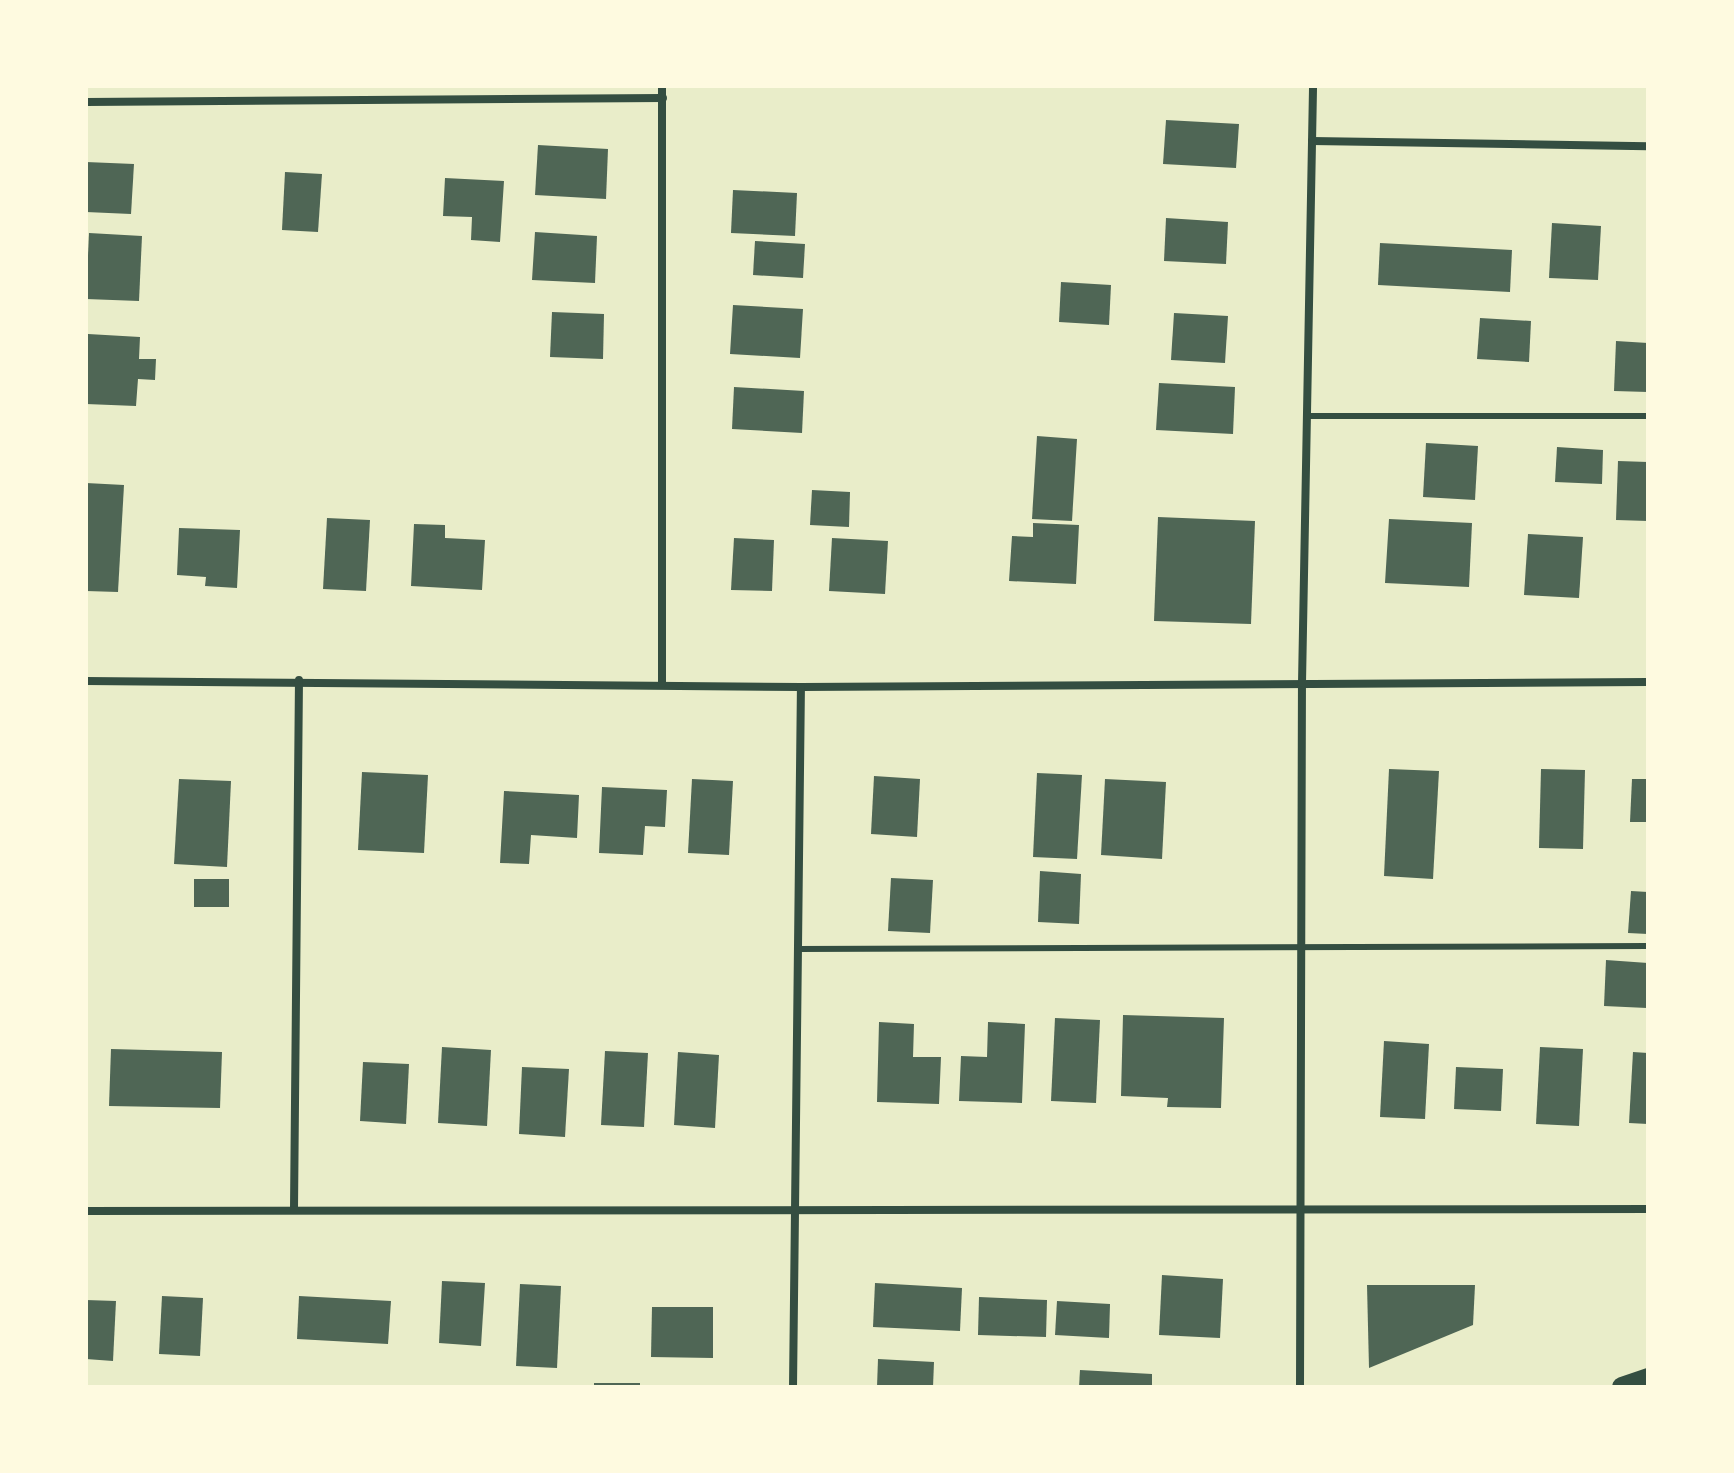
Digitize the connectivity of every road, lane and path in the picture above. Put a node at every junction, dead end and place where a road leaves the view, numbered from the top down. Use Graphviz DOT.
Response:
graph roads {
  1 [pos="662,86"];
  2 [pos="1313,86"];
  3 [pos="663,98"];
  4 [pos="86,102"];
  5 [pos="1312,141"];
  6 [pos="1648,146"];
  7 [pos="1307,416"];
  8 [pos="1648,416"];
  9 [pos="299,680"];
  10 [pos="86,681"];
  11 [pos="1648,682"];
  12 [pos="662,683"];
  13 [pos="1302,683"];
  14 [pos="801,687"];
  15 [pos="1301,946"];
  16 [pos="1648,946"];
  17 [pos="797,949"];
  18 [pos="294,1209"];
  19 [pos="793,1209"];
  20 [pos="1648,1209"];
  21 [pos="86,1211"];
  22 [pos="1300,1211"];
  23 [pos="1648,1378"];
  24 [pos="793,1387"];
  25 [pos="1300,1387"];
  26 [pos="1622,1387"];
  1 -- 3 [label="street"];
  2 -- 5 [label="street"];
  3 -- 4 [label="street"];
  3 -- 12 [label="street"];
  5 -- 6 [label="street"];
  5 -- 7 [label="street"];
  7 -- 8 [label="lane"];
  7 -- 13 [label="street"];
  9 -- 10 [label="street"];
  9 -- 12 [label="street"];
  9 -- 18 [label="street"];
  11 -- 13 [label="street"];
  12 -- 14 [label="street"];
  13 -- 14 [label="street"];
  13 -- 15 [label="street"];
  14 -- 17 [label="street"];
  15 -- 16 [label="lane"];
  15 -- 17 [label="lane"];
  15 -- 22 [label="street"];
  17 -- 19 [label="street"];
  18 -- 19 [label="street"];
  18 -- 21 [label="street"];
  19 -- 22 [label="street"];
  19 -- 24 [label="street"];
  20 -- 22 [label="street"];
  22 -- 25 [label="street"];
  23 -- 26 [label="main road"];
}
